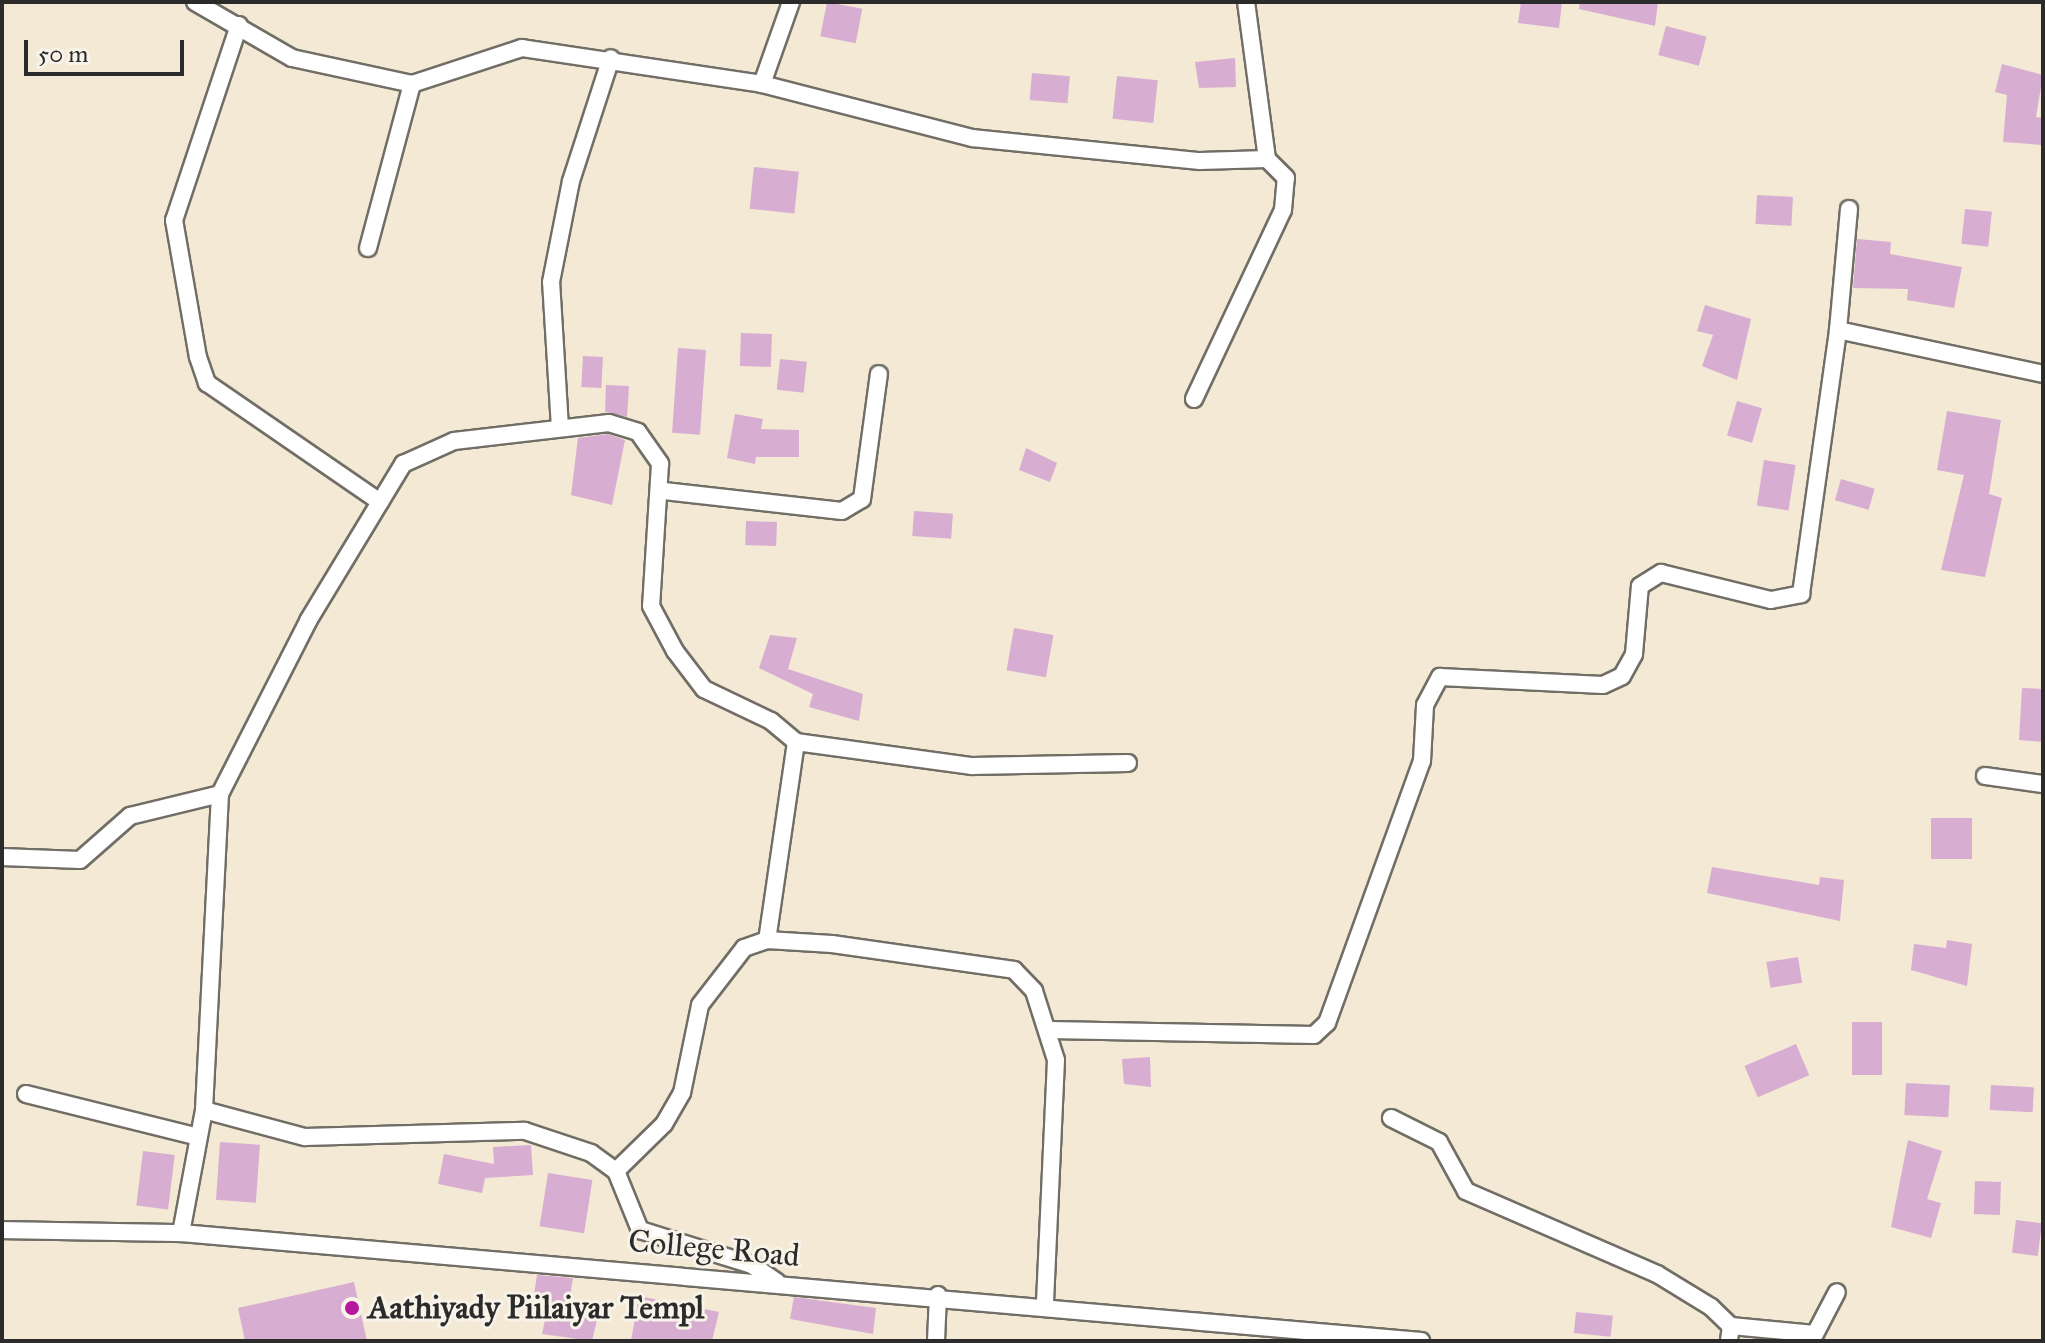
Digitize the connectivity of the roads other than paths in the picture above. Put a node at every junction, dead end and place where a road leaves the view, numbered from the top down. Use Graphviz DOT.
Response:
graph roads {
  1 [pos="195,2"];
  2 [pos="791,2"];
  3 [pos="1246,2"];
  4 [pos="239,25"];
  5 [pos="611,58"];
  6 [pos="412,84"];
  7 [pos="762,84"];
  8 [pos="1267,159"];
  9 [pos="1849,209"];
  10 [pos="368,248"];
  11 [pos="1838,330"];
  12 [pos="879,374"];
  13 [pos="2043,374"];
  14 [pos="1194,399"];
  15 [pos="560,428"];
  16 [pos="664,491"];
  17 [pos="380,502"];
  18 [pos="796,742"];
  19 [pos="1128,763"];
  20 [pos="1985,776"];
  21 [pos="2043,784"];
  22 [pos="220,794"];
  23 [pos="2,857"];
  24 [pos="767,940"];
  25 [pos="1050,1030"];
  26 [pos="26,1094"];
  27 [pos="204,1110"];
  28 [pos="1391,1118"];
  29 [pos="198,1137"];
  30 [pos="616,1171"];
  31 [pos="2,1230"];
  32 [pos="181,1233"];
  33 [pos="779,1282"];
  34 [pos="1837,1292"];
  35 [pos="938,1295"];
  36 [pos="1045,1304"];
  37 [pos="1730,1333"];
  38 [pos="936,1341"];
  39 [pos="1421,1341"];
  1 -- 4 [label="street"];
  2 -- 7 [label="street"];
  3 -- 8 [label="street"];
  4 -- 6 [label="street"];
  4 -- 17 [label="street"];
  5 -- 6 [label="street"];
  5 -- 7 [label="street"];
  5 -- 15 [label="street"];
  6 -- 10 [label="street"];
  7 -- 8 [label="street"];
  8 -- 14 [label="street"];
  9 -- 11 [label="street"];
  11 -- 13 [label="street"];
  11 -- 25 [label="street"];
  12 -- 16 [label="street"];
  15 -- 16 [label="street"];
  15 -- 17 [label="street"];
  16 -- 18 [label="street"];
  17 -- 22 [label="street"];
  18 -- 19 [label="street"];
  18 -- 24 [label="street"];
  20 -- 21 [label="street"];
  22 -- 23 [label="street"];
  22 -- 27 [label="street"];
  24 -- 25 [label="street"];
  24 -- 30 [label="street"];
  25 -- 36 [label="street"];
  26 -- 29 [label="street"];
  27 -- 29 [label="street"];
  27 -- 30 [label="street"];
  28 -- 37 [label="street"];
  29 -- 32 [label="street"];
  30 -- 33 [label="street"];
  31 -- 32 [label="street, College Road"];
  32 -- 33 [label="street, College Road"];
  33 -- 35 [label="street, College Road"];
  34 -- 37 [label="street"];
  35 -- 36 [label="street, College Road"];
  35 -- 38 [label="street"];
  36 -- 39 [label="street, College Road"];
}
